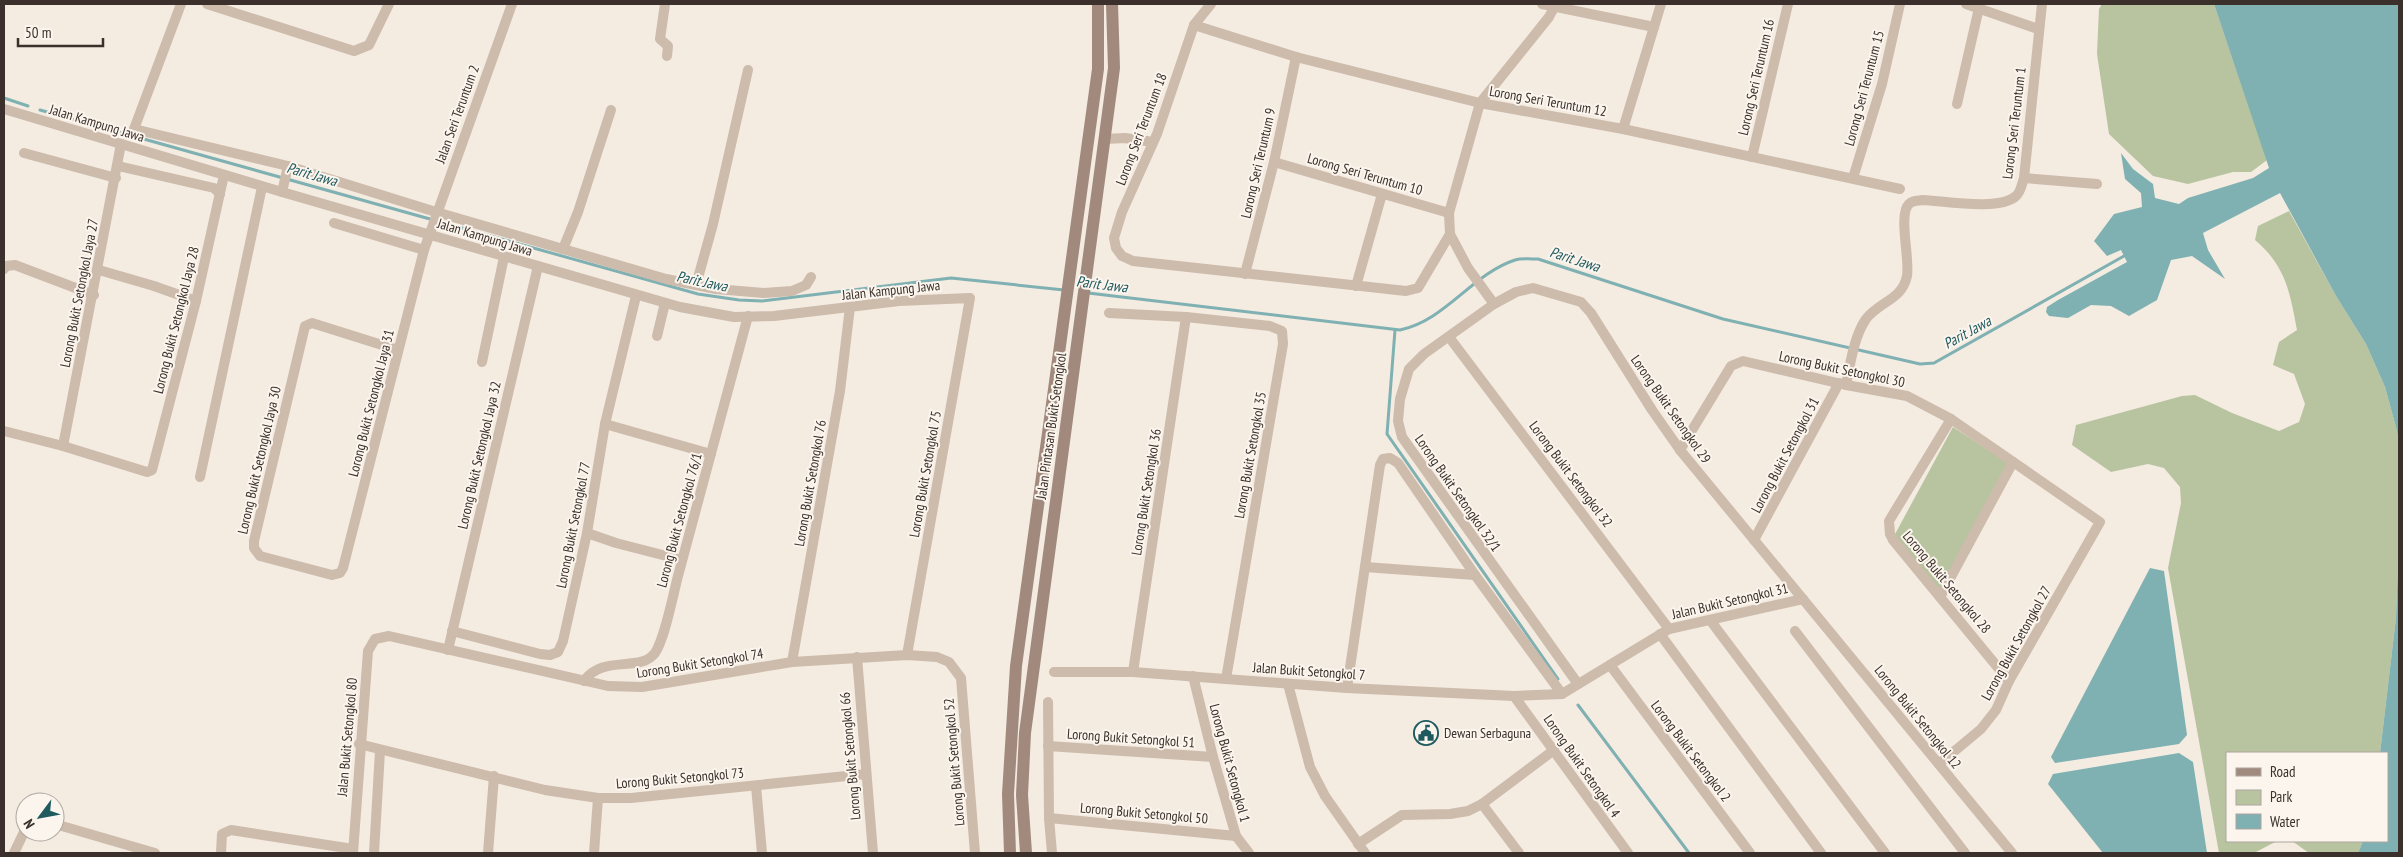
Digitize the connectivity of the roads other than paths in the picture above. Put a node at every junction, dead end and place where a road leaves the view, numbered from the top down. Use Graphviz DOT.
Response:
graph roads {
  1 [pos="182,4"];
  2 [pos="207,4"];
  3 [pos="389,4"];
  4 [pos="512,4"];
  5 [pos="665,4"];
  6 [pos="1098,4"];
  7 [pos="1112,4"];
  8 [pos="1211,4"];
  9 [pos="1542,4"];
  10 [pos="1661,4"];
  11 [pos="1788,4"];
  12 [pos="1900,4"];
  13 [pos="1966,4"];
  14 [pos="2042,4"];
  15 [pos="1556,6"];
  16 [pos="1979,8"];
  17 [pos="1194,25"];
  18 [pos="1654,27"];
  19 [pos="2038,29"];
  20 [pos="667,56"];
  21 [pos="1296,57"];
  22 [pos="748,70"];
  23 [pos="1480,103"];
  24 [pos="1957,104"];
  25 [pos="4,109"];
  26 [pos="611,110"];
  27 [pos="1623,129"];
  28 [pos="1105,139"];
  29 [pos="1153,142"];
  30 [pos="121,144"];
  31 [pos="24,153"];
  32 [pos="1752,157"];
  33 [pos="1274,162"];
  34 [pos="118,166"];
  35 [pos="288,166"];
  36 [pos="224,175"];
  37 [pos="116,178"];
  38 [pos="1853,178"];
  39 [pos="2024,178"];
  40 [pos="2097,184"];
  41 [pos="262,186"];
  42 [pos="283,188"];
  43 [pos="1900,189"];
  44 [pos="220,194"];
  45 [pos="1382,194"];
  46 [pos="1449,213"];
  47 [pos="435,215"];
  48 [pos="334,223"];
  49 [pos="430,231"];
  50 [pos="1450,234"];
  51 [pos="563,249"];
  52 [pos="424,250"];
  53 [pos="504,257"];
  54 [pos="538,266"];
  55 [pos="4,269"];
  56 [pos="99,270"];
  57 [pos="1245,274"];
  58 [pos="811,277"];
  59 [pos="696,285"];
  60 [pos="1356,286"];
  61 [pos="94,295"];
  62 [pos="636,296"];
  63 [pos="970,298"];
  64 [pos="196,301"];
  65 [pos="665,303"];
  66 [pos="1494,304"];
  67 [pos="850,308"];
  68 [pos="1109,313"];
  69 [pos="748,316"];
  70 [pos="1186,316"];
  71 [pos="1860,331"];
  72 [pos="657,336"];
  73 [pos="1449,337"];
  74 [pos="398,350"];
  75 [pos="482,362"];
  76 [pos="1845,382"];
  77 [pos="1951,419"];
  78 [pos="606,424"];
  79 [pos="4,431"];
  80 [pos="63,446"];
  81 [pos="1680,450"];
  82 [pos="711,454"];
  83 [pos="2013,462"];
  84 [pos="200,477"];
  85 [pos="2100,522"];
  86 [pos="587,533"];
  87 [pos="1754,540"];
  88 [pos="682,560"];
  89 [pos="1365,567"];
  90 [pos="336,575"];
  91 [pos="1475,575"];
  92 [pos="1940,597"];
  93 [pos="1803,599"];
  94 [pos="1710,620"];
  95 [pos="452,631"];
  96 [pos="1794,631"];
  97 [pos="1664,632"];
  98 [pos="389,636"];
  99 [pos="448,650"];
  100 [pos="907,655"];
  101 [pos="857,657"];
  102 [pos="792,662"];
  103 [pos="1610,665"];
  104 [pos="956,669"];
  105 [pos="1054,672"];
  106 [pos="1132,672"];
  107 [pos="1194,676"];
  108 [pos="1226,679"];
  109 [pos="584,680"];
  110 [pos="2009,681"];
  111 [pos="1288,684"];
  112 [pos="1578,684"];
  113 [pos="1347,688"];
  114 [pos="1562,694"];
  115 [pos="1514,696"];
  116 [pos="1048,702"];
  117 [pos="359,744"];
  118 [pos="1048,746"];
  119 [pos="380,750"];
  120 [pos="1554,750"];
  121 [pos="1213,757"];
  122 [pos="1939,764"];
  123 [pos="866,774"];
  124 [pos="494,776"];
  125 [pos="756,786"];
  126 [pos="598,798"];
  127 [pos="1482,804"];
  128 [pos="1049,818"];
  129 [pos="65,827"];
  130 [pos="1236,836"];
  131 [pos="1358,844"];
  132 [pos="328,849"];
  133 [pos="353,851"];
  134 [pos="155,853"];
  135 [pos="221,853"];
  136 [pos="374,853"];
  137 [pos="488,853"];
  138 [pos="594,853"];
  139 [pos="762,853"];
  140 [pos="873,853"];
  141 [pos="975,853"];
  142 [pos="1010,853"];
  143 [pos="1026,853"];
  144 [pos="1052,853"];
  145 [pos="1249,853"];
  146 [pos="1365,853"];
  147 [pos="1519,853"];
  148 [pos="1628,853"];
  149 [pos="1750,853"];
  150 [pos="1821,853"];
  151 [pos="1885,853"];
  152 [pos="1965,853"];
  153 [pos="2012,853"];
  1 -- 35 [label="street, Jalan Kampung Jawa"];
  2 -- 3 [label="street"];
  4 -- 47 [label="street, Jalan Seri Teruntum 2"];
  5 -- 20 [label="street"];
  6 -- 142 [label="main road, Jalan Pintasan Bukit Setongkol"];
  7 -- 28 [label="main road, Jalan Pintasan Bukit Setongkol"];
  8 -- 17 [label="street, Lorong Seri Teruntum 18"];
  9 -- 15 [label="street"];
  10 -- 18 [label="street"];
  11 -- 32 [label="street, Lorong Seri Teruntum 16"];
  12 -- 38 [label="street, Lorong Seri Teruntum 15"];
  13 -- 16 [label="street"];
  14 -- 19 [label="street, Lorong Seri Teruntum 1"];
  15 -- 18 [label="street"];
  15 -- 23 [label="street"];
  16 -- 19 [label="street"];
  16 -- 24 [label="street"];
  17 -- 21 [label="street, Lorong Seri Teruntum 12"];
  17 -- 29 [label="street, Lorong Seri Teruntum 18"];
  18 -- 27 [label="street"];
  19 -- 39 [label="street, Lorong Seri Teruntum 1"];
  21 -- 23 [label="street, Lorong Seri Teruntum 12"];
  21 -- 33 [label="street, Lorong Seri Teruntum 9"];
  22 -- 59 [label="street"];
  23 -- 27 [label="street, Lorong Seri Teruntum 12"];
  23 -- 46 [label="street"];
  25 -- 30 [label="street, Jalan Kampung Jawa"];
  26 -- 51 [label="street"];
  27 -- 32 [label="street, Lorong Seri Teruntum 12"];
  28 -- 29 [label="street"];
  28 -- 143 [label="main road, Jalan Pintasan Bukit Setongkol"];
  29 -- 57 [label="street, Lorong Seri Teruntum 18"];
  30 -- 34 [label="street, Lorong Bukit Setongkol Jaya 27"];
  30 -- 36 [label="street, Jalan Kampung Jawa"];
  31 -- 37 [label="street"];
  32 -- 38 [label="street, Lorong Seri Teruntum 12"];
  33 -- 45 [label="street, Lorong Seri Teruntum 10"];
  33 -- 57 [label="street, Lorong Seri Teruntum 9"];
  34 -- 37 [label="street, Lorong Bukit Setongkol Jaya 27"];
  34 -- 44 [label="street"];
  35 -- 42 [label="street"];
  35 -- 47 [label="street, Jalan Kampung Jawa"];
  36 -- 41 [label="street, Jalan Kampung Jawa"];
  36 -- 44 [label="street, Lorong Bukit Setongkol Jaya 28"];
  37 -- 56 [label="street, Lorong Bukit Setongkol Jaya 27"];
  38 -- 43 [label="street, Lorong Seri Teruntum 12"];
  39 -- 40 [label="street"];
  39 -- 71 [label="street, Lorong Seri Teruntum 1"];
  41 -- 42 [label="street, Jalan Kampung Jawa"];
  41 -- 84 [label="street"];
  42 -- 49 [label="street, Jalan Kampung Jawa"];
  44 -- 64 [label="street, Lorong Bukit Setongkol Jaya 28"];
  45 -- 46 [label="street, Lorong Seri Teruntum 10"];
  45 -- 60 [label="street"];
  46 -- 50 [label="street"];
  47 -- 49 [label="street, Jalan Seri Teruntum 2"];
  47 -- 51 [label="street, Jalan Kampung Jawa"];
  48 -- 52 [label="street"];
  49 -- 52 [label="street, Lorong Bukit Setongkol Jaya 31"];
  49 -- 53 [label="street, Jalan Kampung Jawa"];
  50 -- 60 [label="street"];
  50 -- 66 [label="street"];
  51 -- 59 [label="street, Jalan Kampung Jawa"];
  52 -- 74 [label="street, Lorong Bukit Setongkol Jaya 31"];
  53 -- 54 [label="street, Jalan Kampung Jawa"];
  53 -- 75 [label="street"];
  54 -- 62 [label="street, Jalan Kampung Jawa"];
  54 -- 95 [label="street, Lorong Bukit Setongkol Jaya 32"];
  55 -- 61 [label="street"];
  56 -- 61 [label="street, Lorong Bukit Setongkol Jaya 27"];
  56 -- 64 [label="street"];
  57 -- 60 [label="street"];
  58 -- 59 [label="street, Jalan Kampung Jawa"];
  61 -- 80 [label="street, Lorong Bukit Setongkol Jaya 27"];
  62 -- 65 [label="street, Jalan Kampung Jawa"];
  62 -- 78 [label="street, Lorong Bukit Setongkol 77"];
  63 -- 67 [label="street, Jalan Kampung Jawa"];
  63 -- 100 [label="street, Lorong Bukit Setongkol 75"];
  64 -- 80 [label="street, Lorong Bukit Setongkol Jaya 28"];
  65 -- 69 [label="street, Jalan Kampung Jawa"];
  65 -- 72 [label="street"];
  66 -- 73 [label="street, Lorong Bukit Setongkol 32/1"];
  66 -- 81 [label="street, Lorong Bukit Setongkol 29"];
  67 -- 69 [label="street, Jalan Kampung Jawa"];
  67 -- 102 [label="street, Lorong Bukit Setongkol 76"];
  68 -- 70 [label="street"];
  69 -- 82 [label="street, Lorong Bukit Setongkol 76/1"];
  70 -- 106 [label="street, Lorong Bukit Setongkol 36"];
  70 -- 108 [label="street, Lorong Bukit Setongkol 35"];
  71 -- 76 [label="street, Lorong Bukit Setongkol 31"];
  73 -- 97 [label="street, Lorong Bukit Setongkol 32"];
  73 -- 112 [label="street, Lorong Bukit Setongkol 32/1"];
  74 -- 90 [label="street, Lorong Bukit Setongkol Jaya 31"];
  74 -- 90 [label="street, Lorong Bukit Setongkol Jaya 30"];
  76 -- 77 [label="street, Lorong Bukit Setongkol 30"];
  76 -- 81 [label="street, Lorong Bukit Setongkol 30"];
  76 -- 87 [label="street, Lorong Bukit Setongkol 31"];
  77 -- 83 [label="street, Lorong Bukit Setongkol 30"];
  77 -- 92 [label="street, Lorong Bukit Setongkol 28"];
  78 -- 82 [label="street"];
  78 -- 86 [label="street, Lorong Bukit Setongkol 77"];
  79 -- 80 [label="street"];
  81 -- 87 [label="street, Lorong Bukit Setongkol 29"];
  82 -- 88 [label="street, Lorong Bukit Setongkol 76/1"];
  83 -- 85 [label="street, Lorong Bukit Setongkol 30"];
  83 -- 92 [label="street"];
  85 -- 110 [label="street, Lorong Bukit Setongkol 27"];
  86 -- 88 [label="street"];
  86 -- 95 [label="street, Lorong Bukit Setongkol 77"];
  87 -- 93 [label="street, Lorong Bukit Setongkol 29"];
  88 -- 109 [label="street, Lorong Bukit Setongkol 76/1"];
  89 -- 91 [label="street"];
  89 -- 91 [label="street"];
  89 -- 113 [label="street"];
  91 -- 114 [label="street"];
  92 -- 110 [label="street, Lorong Bukit Setongkol 28"];
  93 -- 94 [label="street, Jalan Bukit Setongkol 31"];
  93 -- 122 [label="street, Lorong Bukit Setongkol 12"];
  94 -- 97 [label="street, Jalan Bukit Setongkol 31"];
  94 -- 151 [label="street"];
  95 -- 99 [label="street, Lorong Bukit Setongkol Jaya 32"];
  96 -- 152 [label="street"];
  97 -- 103 [label="street, Jalan Bukit Setongkol 31"];
  97 -- 150 [label="street, Lorong Bukit Setongkol 32"];
  98 -- 99 [label="street, Lorong Bukit Setongkol 74"];
  98 -- 117 [label="street, Jalan Bukit Setongkol 80"];
  99 -- 109 [label="street, Lorong Bukit Setongkol 74"];
  100 -- 101 [label="street, Lorong Bukit Setongkol 74"];
  100 -- 104 [label="street, Lorong Bukit Setongkol 74"];
  101 -- 102 [label="street, Lorong Bukit Setongkol 74"];
  101 -- 123 [label="street, Lorong Bukit Setongkol 66"];
  102 -- 109 [label="street, Lorong Bukit Setongkol 74"];
  103 -- 112 [label="street, Jalan Bukit Setongkol 31"];
  103 -- 149 [label="street, Lorong Bukit Setongkol 2"];
  104 -- 141 [label="street, Lorong Bukit Setongkol 52"];
  105 -- 106 [label="street, Jalan Bukit Setongkol 7"];
  106 -- 107 [label="street, Jalan Bukit Setongkol 7"];
  107 -- 108 [label="street, Jalan Bukit Setongkol 7"];
  107 -- 121 [label="street, Lorong Bukit Setongkol 1"];
  108 -- 111 [label="street, Jalan Bukit Setongkol 7"];
  110 -- 122 [label="street, Lorong Bukit Setongkol 27"];
  111 -- 113 [label="street, Jalan Bukit Setongkol 7"];
  111 -- 131 [label="street"];
  112 -- 114 [label="street, Jalan Bukit Setongkol 31"];
  113 -- 115 [label="street, Jalan Bukit Setongkol 7"];
  114 -- 115 [label="street, Jalan Bukit Setongkol 7"];
  115 -- 120 [label="street, Lorong Bukit Setongkol 4"];
  116 -- 118 [label="street"];
  117 -- 119 [label="street, Lorong Bukit Setongkol 73"];
  117 -- 133 [label="street, Jalan Bukit Setongkol 80"];
  118 -- 121 [label="street, Lorong Bukit Setongkol 51"];
  118 -- 128 [label="street"];
  119 -- 124 [label="street, Lorong Bukit Setongkol 73"];
  119 -- 136 [label="street"];
  120 -- 127 [label="street"];
  120 -- 148 [label="street, Lorong Bukit Setongkol 4"];
  121 -- 130 [label="street, Lorong Bukit Setongkol 1"];
  122 -- 153 [label="street, Lorong Bukit Setongkol 12"];
  123 -- 125 [label="street, Lorong Bukit Setongkol 73"];
  123 -- 140 [label="street, Lorong Bukit Setongkol 66"];
  124 -- 126 [label="street, Lorong Bukit Setongkol 73"];
  124 -- 137 [label="street"];
  125 -- 126 [label="street, Lorong Bukit Setongkol 73"];
  125 -- 139 [label="street"];
  126 -- 138 [label="street"];
  127 -- 131 [label="street"];
  127 -- 147 [label="street"];
  128 -- 130 [label="street, Lorong Bukit Setongkol 50"];
  128 -- 144 [label="street"];
  129 -- 134 [label="street"];
  130 -- 145 [label="street, Lorong Bukit Setongkol 1"];
  131 -- 146 [label="street"];
  132 -- 133 [label="street"];
  132 -- 135 [label="street"];
}
